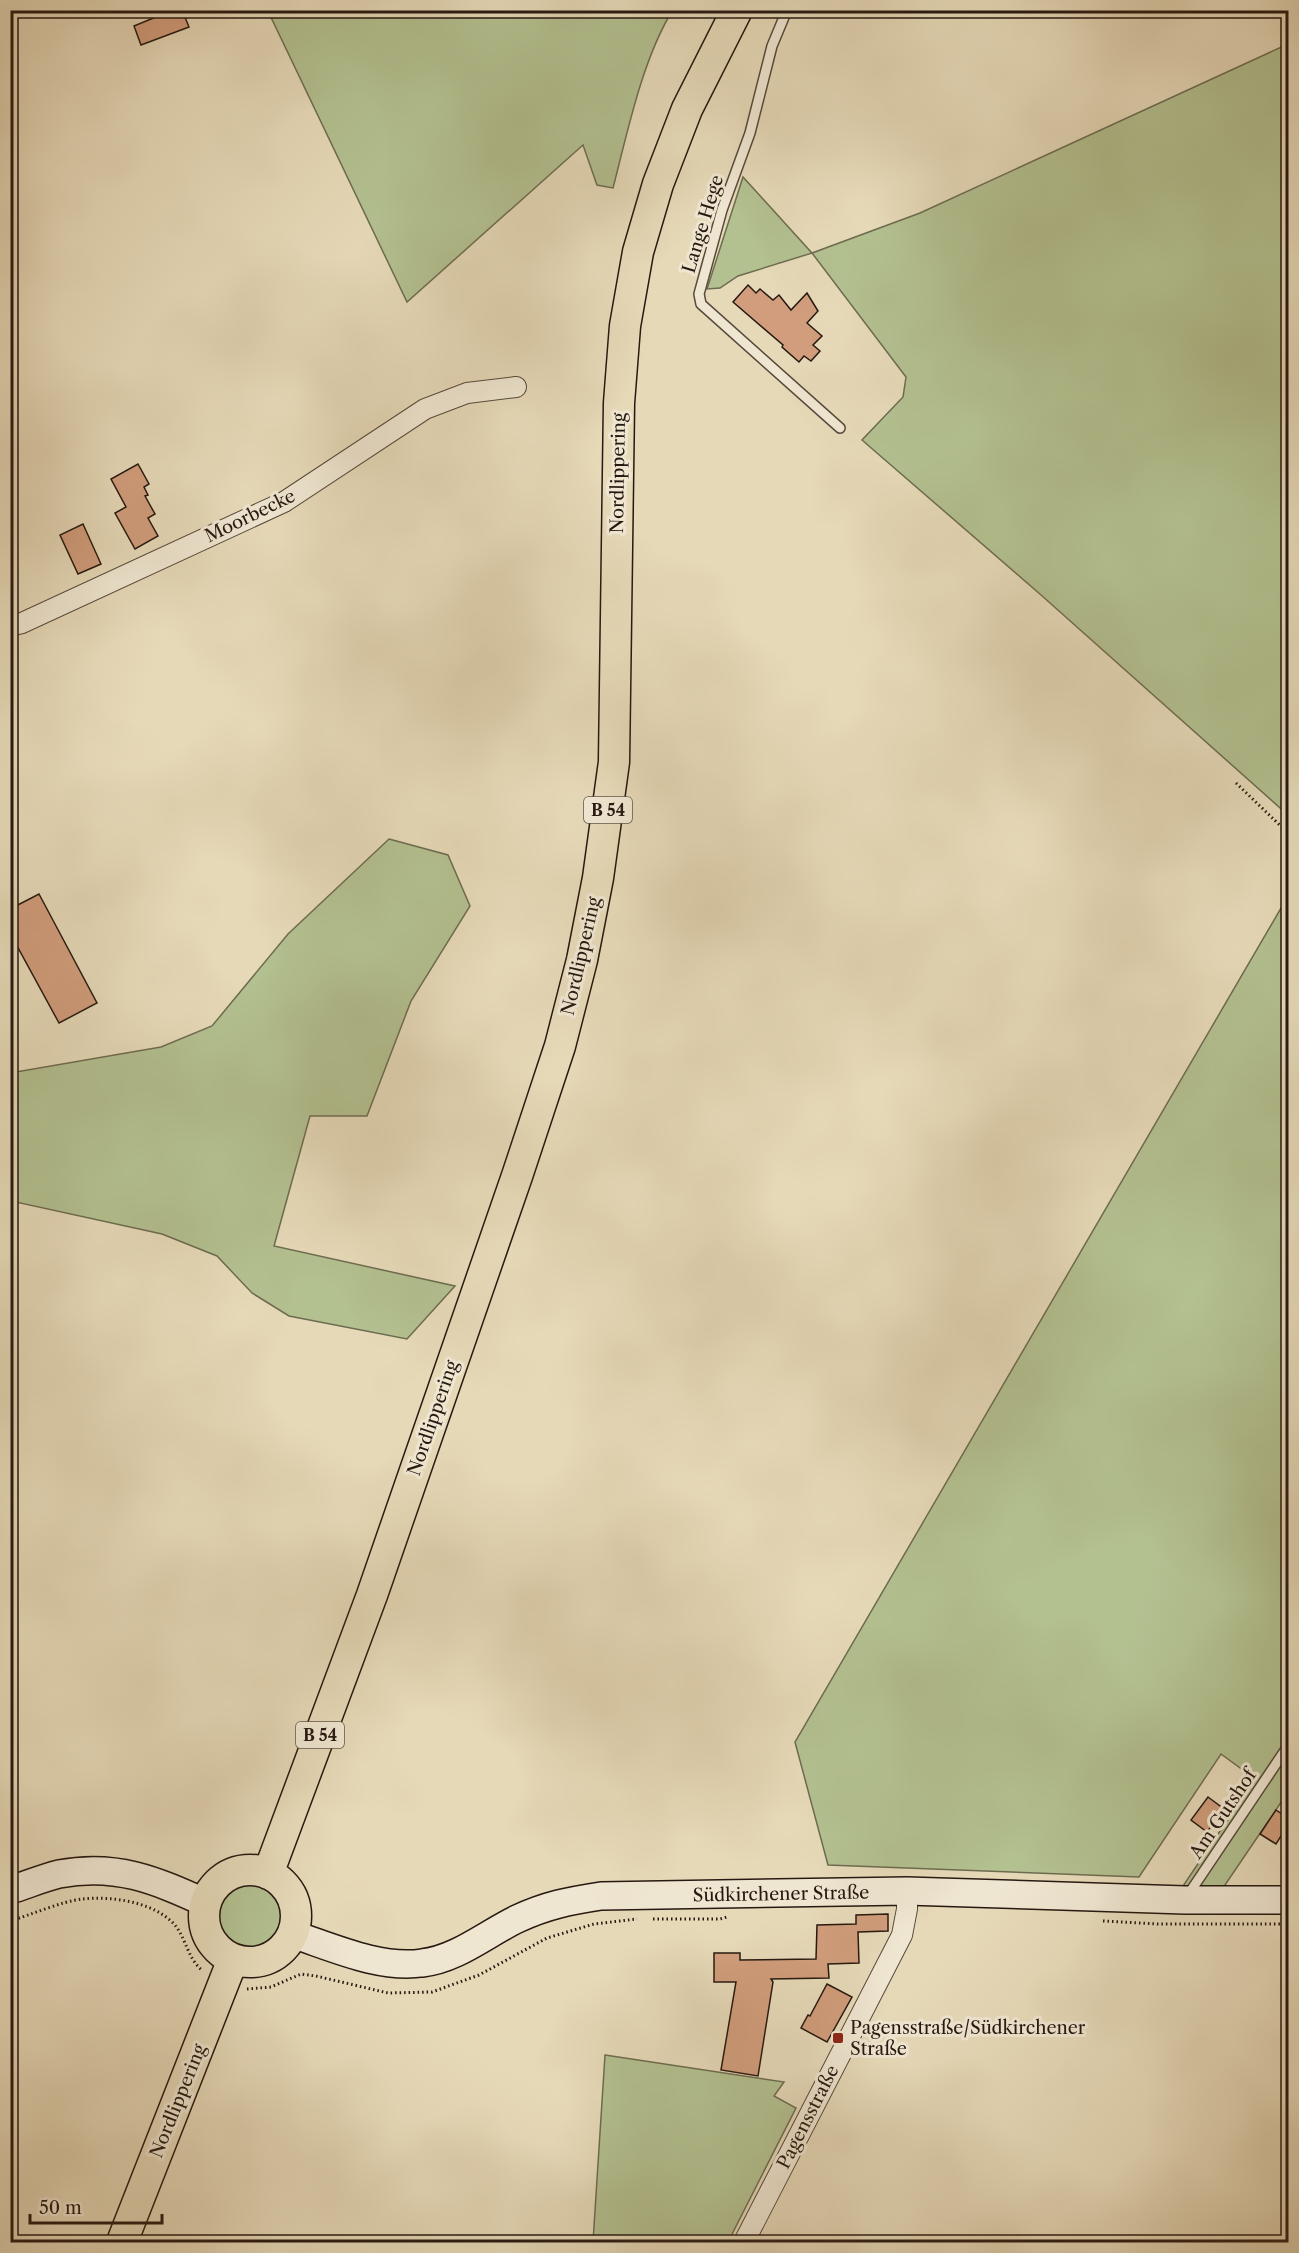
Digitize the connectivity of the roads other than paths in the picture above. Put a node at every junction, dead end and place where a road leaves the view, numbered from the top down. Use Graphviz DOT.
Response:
graph roads {
  1 [pos="737,10"];
  2 [pos="787,10"];
  3 [pos="516,387"];
  4 [pos="840,428"];
  5 [pos="10,626"];
  6 [pos="1288,1746"];
  7 [pos="267,1874"];
  8 [pos="10,1890"];
  9 [pos="907,1891"];
  10 [pos="1185,1900"];
  11 [pos="1288,1900"];
  12 [pos="206,1903"];
  13 [pos="292,1934"];
  14 [pos="229,1970"];
  15 [pos="122,2242"];
  16 [pos="744,2242"];
  1 -- 7 [label="main road, Nordlippering / B 54"];
  2 -- 4 [label="lane, Lange Hege"];
  3 -- 5 [label="street, Moorbecke"];
  6 -- 10 [label="lane, Am Gutshof"];
  7 -- 12 [label="main road"];
  7 -- 13 [label="main road"];
  8 -- 12 [label="street"];
  9 -- 10 [label="street, Südkirchener Straße"];
  9 -- 13 [label="street, Südkirchener Straße"];
  9 -- 16 [label="street, Pagensstraße"];
  10 -- 11 [label="street, Südkirchener Straße"];
  12 -- 14 [label="main road"];
  13 -- 14 [label="main road"];
  14 -- 15 [label="main road, Nordlippering"];
}
